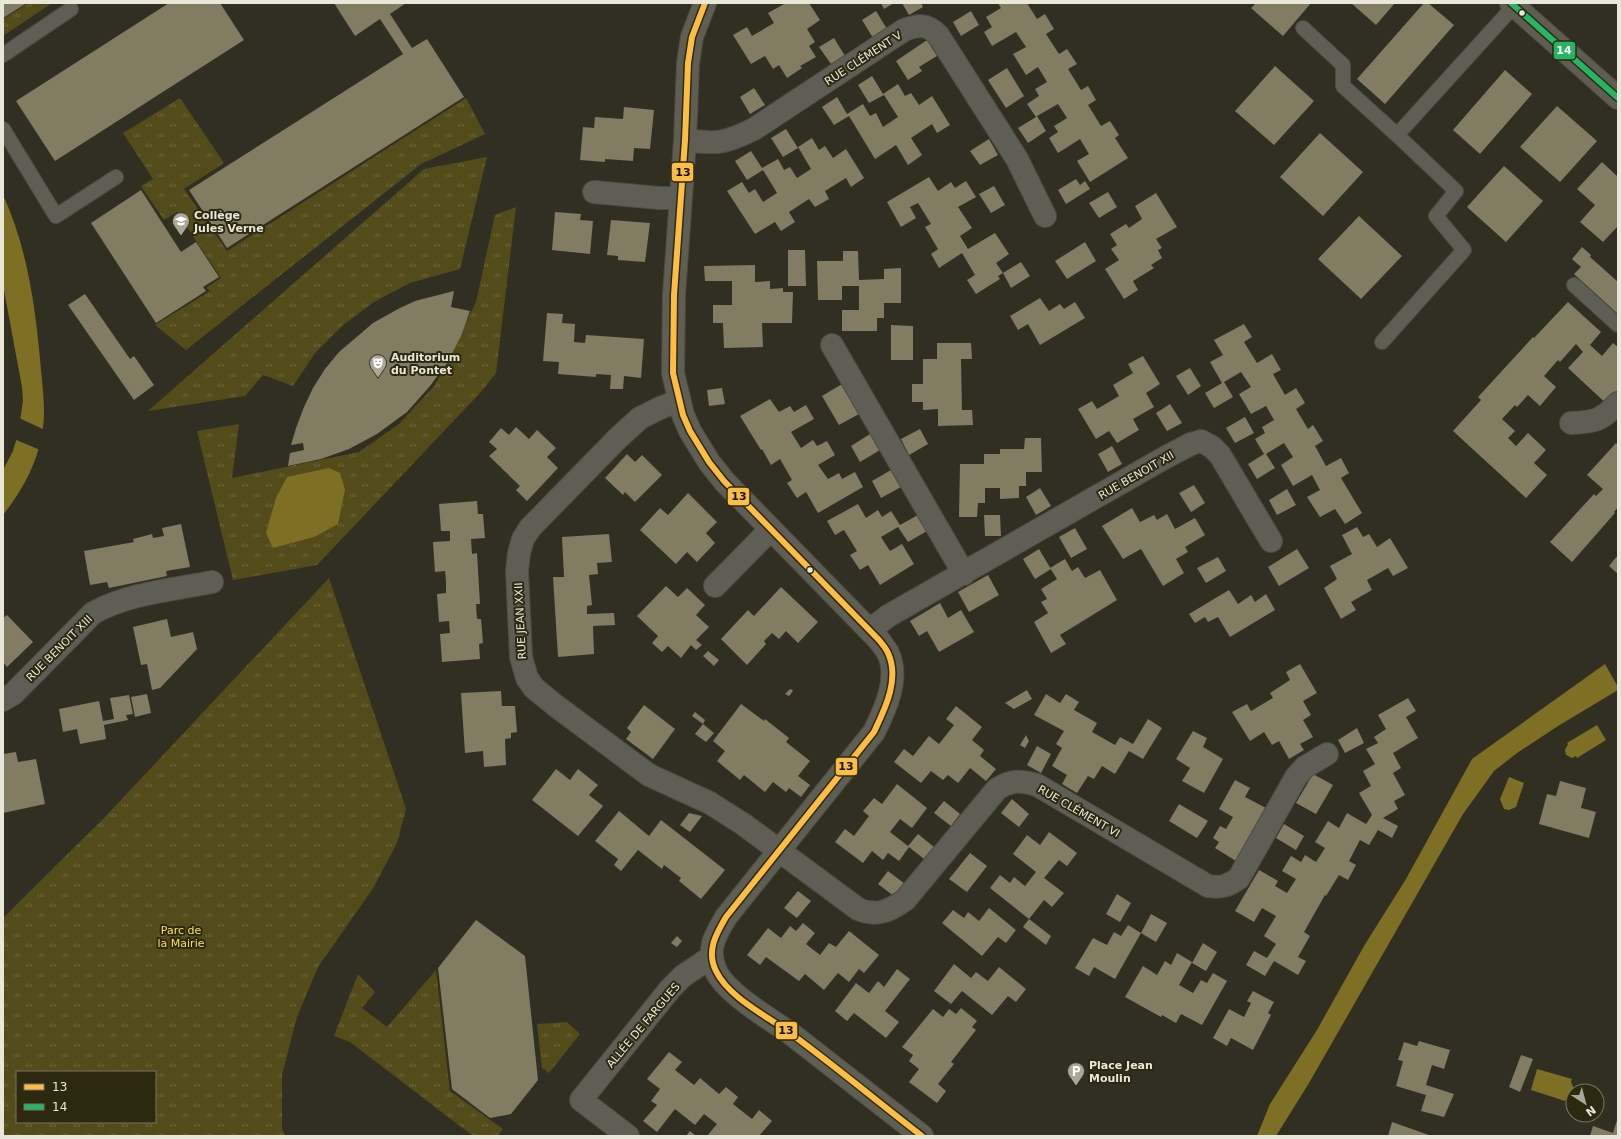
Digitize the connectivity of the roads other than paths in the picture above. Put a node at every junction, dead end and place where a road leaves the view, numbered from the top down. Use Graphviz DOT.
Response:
graph roads {
  1 [pos="705,3"];
  2 [pos="1512,4"];
  3 [pos="72,9"];
  4 [pos="1303,28"];
  5 [pos="3,55"];
  6 [pos="1617,96"];
  7 [pos="3,129"];
  8 [pos="1397,134"];
  9 [pos="685,140"];
  10 [pos="116,177"];
  11 [pos="594,192"];
  12 [pos="680,198"];
  13 [pos="1045,216"];
  14 [pos="1574,285"];
  15 [pos="1618,325"];
  16 [pos="1382,342"];
  17 [pos="832,345"];
  18 [pos="678,401"];
  19 [pos="1618,403"];
  20 [pos="1571,423"];
  21 [pos="771,529"];
  22 [pos="1271,541"];
  23 [pos="964,574"];
  24 [pos="212,582"];
  25 [pos="716,586"];
  26 [pos="870,630"];
  27 [pos="3,700"];
  28 [pos="1327,754"];
  29 [pos="778,852"];
  30 [pos="711,957"];
  31 [pos="628,1136"];
  32 [pos="922,1136"];
  1 -- 9 [label="street"];
  2 -- 6 [label="main road"];
  2 -- 8 [label="lane"];
  3 -- 5 [label="lane"];
  4 -- 8 [label="lane"];
  7 -- 10 [label="lane"];
  8 -- 16 [label="lane"];
  9 -- 12 [label="street"];
  9 -- 13 [label="street, RUE CLÉMENT V"];
  11 -- 12 [label="street"];
  12 -- 18 [label="street"];
  14 -- 15 [label="lane"];
  17 -- 23 [label="street"];
  18 -- 21 [label="street"];
  18 -- 29 [label="street, RUE JEAN XXII"];
  19 -- 20 [label="street"];
  21 -- 25 [label="street"];
  21 -- 26 [label="street"];
  22 -- 23 [label="street, RUE BENOIT XII"];
  23 -- 26 [label="street, RUE BENOIT XII"];
  24 -- 27 [label="street, RUE BENOIT XIII"];
  26 -- 29 [label="street"];
  28 -- 29 [label="street, RUE CLÉMENT VI"];
  29 -- 30 [label="street"];
  30 -- 31 [label="street, ALLÉE DE FARGUES"];
  30 -- 32 [label="street"];
}
